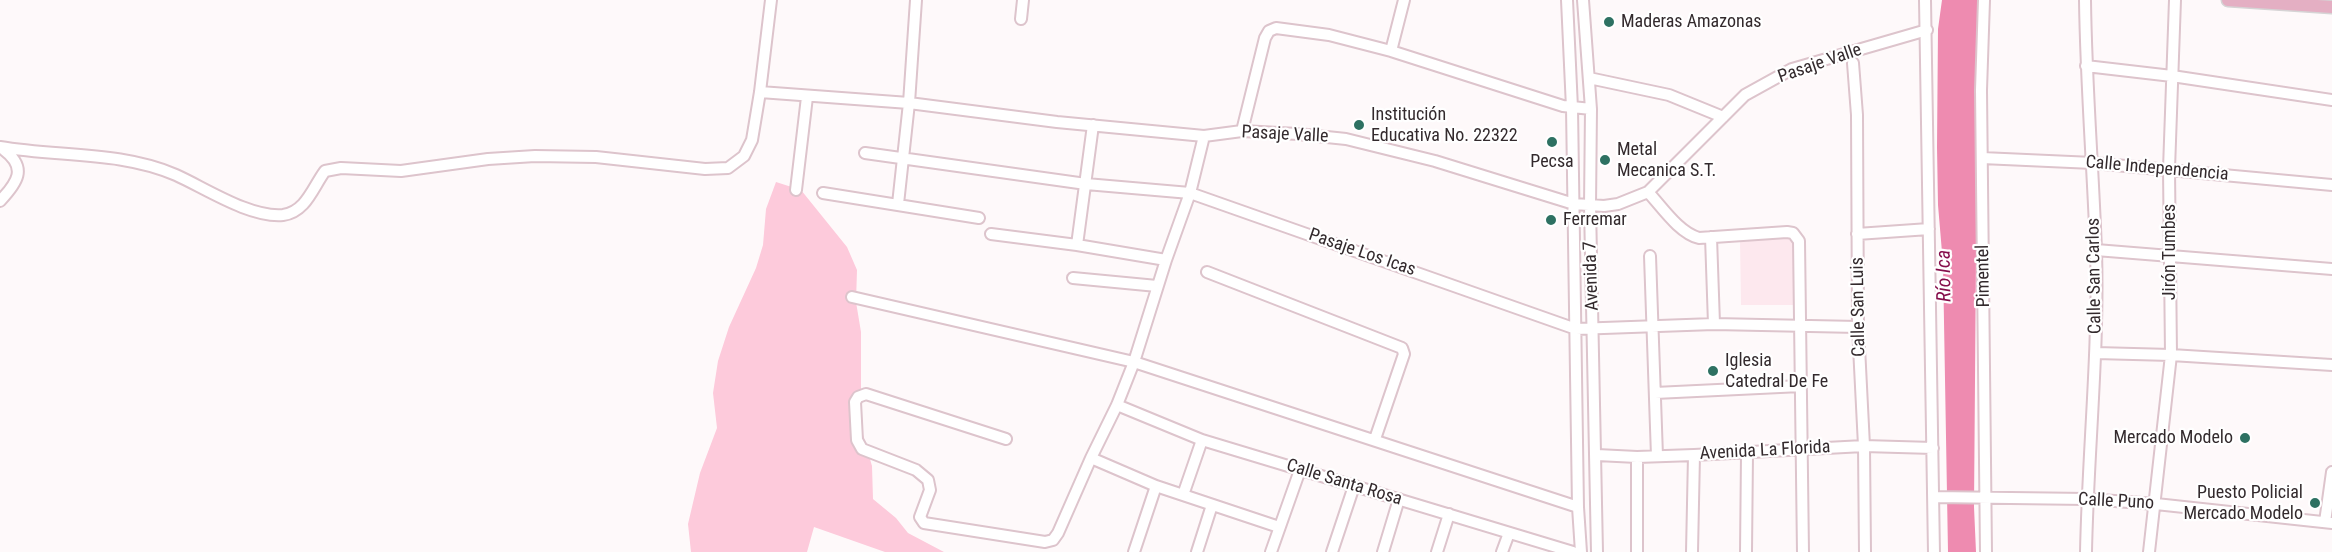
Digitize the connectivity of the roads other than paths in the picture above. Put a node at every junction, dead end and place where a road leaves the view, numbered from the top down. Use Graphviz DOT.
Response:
graph roads {
  1 [pos="771,0"];
  2 [pos="916,0"];
  3 [pos="1023,0"];
  4 [pos="1404,0"];
  5 [pos="1567,0"];
  6 [pos="1583,0"];
  7 [pos="1925,0"];
  8 [pos="1984,0"];
  9 [pos="2085,0"];
  10 [pos="2175,0"];
  11 [pos="2228,0"];
  12 [pos="2332,7"];
  13 [pos="1021,19"];
  14 [pos="1927,30"];
  15 [pos="1391,51"];
  16 [pos="1853,63"];
  17 [pos="2086,66"];
  18 [pos="2172,76"];
  19 [pos="1589,78"];
  20 [pos="760,92"];
  21 [pos="807,97"];
  22 [pos="2332,100"];
  23 [pos="909,103"];
  24 [pos="1572,108"];
  25 [pos="1591,109"];
  26 [pos="1723,117"];
  27 [pos="1094,125"];
  28 [pos="1242,131"];
  29 [pos="1204,136"];
  30 [pos="1,147"];
  31 [pos="865,153"];
  32 [pos="903,158"];
  33 [pos="1982,158"];
  34 [pos="2093,163"];
  35 [pos="2169,169"];
  36 [pos="1086,184"];
  37 [pos="2332,185"];
  38 [pos="796,190"];
  39 [pos="1648,192"];
  40 [pos="823,193"];
  41 [pos="1190,193"];
  42 [pos="0,201"];
  43 [pos="898,204"];
  44 [pos="1574,204"];
  45 [pos="1590,206"];
  46 [pos="980,218"];
  47 [pos="1929,229"];
  48 [pos="991,234"];
  49 [pos="1857,234"];
  50 [pos="1711,237"];
  51 [pos="1077,245"];
  52 [pos="2096,250"];
  53 [pos="2169,255"];
  54 [pos="1650,256"];
  55 [pos="1166,260"];
  56 [pos="2332,269"];
  57 [pos="1207,272"];
  58 [pos="1073,278"];
  59 [pos="1157,286"];
  60 [pos="852,297"];
  61 [pos="1714,324"];
  62 [pos="1801,326"];
  63 [pos="1652,327"];
  64 [pos="1858,327"];
  65 [pos="1576,329"];
  66 [pos="1594,329"];
  67 [pos="2096,353"];
  68 [pos="2171,355"];
  69 [pos="1134,362"];
  70 [pos="2332,365"];
  71 [pos="1801,386"];
  72 [pos="1655,393"];
  73 [pos="1117,405"];
  74 [pos="1006,438"];
  75 [pos="1202,440"];
  76 [pos="1375,440"];
  77 [pos="1864,446"];
  78 [pos="1933,447"];
  79 [pos="1801,449"];
  80 [pos="1747,454"];
  81 [pos="1597,455"];
  82 [pos="1694,455"];
  83 [pos="1657,456"];
  84 [pos="1637,457"];
  85 [pos="1091,458"];
  86 [pos="1300,470"];
  87 [pos="2332,472"];
  88 [pos="1156,486"];
  89 [pos="1354,486"];
  90 [pos="1183,495"];
  91 [pos="1938,498"];
  92 [pos="1399,499"];
  93 [pos="1982,499"];
  94 [pos="2087,499"];
  95 [pos="2156,504"];
  96 [pos="1212,505"];
  97 [pos="1578,507"];
  98 [pos="1449,514"];
  99 [pos="2329,523"];
  100 [pos="1279,527"];
  101 [pos="1509,533"];
  102 [pos="1134,552"];
  103 [pos="1197,552"];
  104 [pos="1272,552"];
  105 [pos="1332,552"];
  106 [pos="1383,552"];
  107 [pos="1437,552"];
  108 [pos="1502,552"];
  109 [pos="1574,552"];
  110 [pos="1581,552"];
  111 [pos="1597,552"];
  112 [pos="1637,552"];
  113 [pos="1692,552"];
  114 [pos="1746,552"];
  115 [pos="1803,552"];
  116 [pos="1864,552"];
  117 [pos="1934,552"];
  118 [pos="1986,552"];
  119 [pos="2086,552"];
  120 [pos="2149,552"];
  1 -- 20 [label="street"];
  2 -- 23 [label="street"];
  3 -- 13 [label="street"];
  4 -- 15 [label="street"];
  5 -- 24 [label="street, Avenida 7"];
  6 -- 19 [label="street, Avenida 7"];
  7 -- 14 [label="street"];
  8 -- 33 [label="street, Pimentel"];
  9 -- 17 [label="street, Calle San Carlos"];
  10 -- 18 [label="street, Jirón Tumbes"];
  11 -- 12 [label="main road"];
  14 -- 26 [label="street, Pasaje Valle"];
  14 -- 47 [label="street"];
  15 -- 24 [label="street"];
  15 -- 28 [label="street"];
  16 -- 49 [label="street, Calle San Luis"];
  17 -- 18 [label="street"];
  17 -- 34 [label="street, Calle San Carlos"];
  18 -- 22 [label="street"];
  18 -- 35 [label="street, Jirón Tumbes"];
  19 -- 25 [label="street, Avenida 7"];
  19 -- 26 [label="street"];
  20 -- 21 [label="street, Pasaje Valle"];
  20 -- 30 [label="street"];
  21 -- 23 [label="street, Pasaje Valle"];
  21 -- 38 [label="street"];
  23 -- 27 [label="street, Pasaje Valle"];
  23 -- 32 [label="street"];
  24 -- 25 [label="street"];
  24 -- 44 [label="street, Avenida 7"];
  25 -- 45 [label="street, Avenida 7"];
  26 -- 39 [label="street, Pasaje Valle"];
  27 -- 29 [label="street, Pasaje Valle"];
  27 -- 36 [label="street"];
  28 -- 29 [label="street, Pasaje Valle"];
  28 -- 44 [label="street, Pasaje Valle"];
  29 -- 41 [label="street"];
  30 -- 42 [label="street"];
  31 -- 32 [label="street, Pasaje Los Icas"];
  32 -- 36 [label="street, Pasaje Los Icas"];
  32 -- 43 [label="street"];
  33 -- 34 [label="street, Calle Independencia"];
  33 -- 93 [label="street, Pimentel"];
  34 -- 35 [label="street, Calle Independencia"];
  34 -- 52 [label="street, Calle San Carlos"];
  35 -- 37 [label="street, Calle Independencia"];
  35 -- 53 [label="street, Jirón Tumbes"];
  36 -- 41 [label="street, Pasaje Los Icas"];
  36 -- 51 [label="street"];
  39 -- 45 [label="street, Pasaje Valle"];
  39 -- 50 [label="street"];
  40 -- 43 [label="street"];
  41 -- 55 [label="street"];
  41 -- 65 [label="street, Pasaje Los Icas"];
  43 -- 46 [label="street"];
  44 -- 45 [label="street, Pasaje Valle"];
  44 -- 65 [label="street, Avenida 7"];
  45 -- 66 [label="street, Avenida 7"];
  47 -- 49 [label="street"];
  47 -- 78 [label="street"];
  48 -- 51 [label="street"];
  49 -- 64 [label="street, Calle San Luis"];
  50 -- 61 [label="street"];
  50 -- 62 [label="street"];
  51 -- 55 [label="street"];
  52 -- 53 [label="street"];
  52 -- 67 [label="street, Calle San Carlos"];
  53 -- 56 [label="street"];
  53 -- 68 [label="street, Jirón Tumbes"];
  54 -- 63 [label="street"];
  55 -- 59 [label="street"];
  57 -- 76 [label="street"];
  58 -- 59 [label="street"];
  59 -- 69 [label="street"];
  60 -- 69 [label="street"];
  61 -- 62 [label="street, Pasaje Los Icas"];
  61 -- 63 [label="street, Pasaje Los Icas"];
  62 -- 64 [label="street, Pasaje Los Icas"];
  62 -- 71 [label="street"];
  63 -- 66 [label="street, Pasaje Los Icas"];
  63 -- 72 [label="street"];
  64 -- 77 [label="street, Calle San Luis"];
  65 -- 66 [label="street, Pasaje Los Icas"];
  65 -- 97 [label="street, Avenida 7"];
  66 -- 81 [label="street, Avenida 7"];
  67 -- 68 [label="street"];
  67 -- 94 [label="street, Calle San Carlos"];
  68 -- 70 [label="street"];
  68 -- 95 [label="street, Jirón Tumbes"];
  69 -- 73 [label="street"];
  69 -- 76 [label="street"];
  71 -- 72 [label="street"];
  71 -- 79 [label="street"];
  72 -- 83 [label="street"];
  73 -- 75 [label="street, Calle Santa Rosa"];
  73 -- 85 [label="street"];
  74 -- 85 [label="street"];
  75 -- 86 [label="street, Calle Santa Rosa"];
  75 -- 90 [label="street"];
  76 -- 97 [label="street"];
  77 -- 78 [label="street, Avenida La Florida"];
  77 -- 79 [label="street, Avenida La Florida"];
  77 -- 116 [label="street, Calle San Luis"];
  78 -- 91 [label="street"];
  79 -- 80 [label="street, Avenida La Florida"];
  79 -- 115 [label="street"];
  80 -- 82 [label="street, Avenida La Florida"];
  80 -- 114 [label="street"];
  81 -- 84 [label="street, Avenida La Florida"];
  81 -- 111 [label="street, Avenida 7"];
  82 -- 83 [label="street, Avenida La Florida"];
  82 -- 113 [label="street"];
  83 -- 84 [label="street, Avenida La Florida"];
  84 -- 112 [label="street"];
  85 -- 88 [label="street"];
  86 -- 89 [label="street, Calle Santa Rosa"];
  86 -- 100 [label="street"];
  87 -- 99 [label="street"];
  88 -- 90 [label="street"];
  88 -- 102 [label="street"];
  89 -- 92 [label="street, Calle Santa Rosa"];
  89 -- 105 [label="street"];
  90 -- 96 [label="street"];
  91 -- 93 [label="street, Calle Puno"];
  91 -- 117 [label="street"];
  92 -- 98 [label="street, Calle Santa Rosa"];
  92 -- 106 [label="street"];
  93 -- 94 [label="street, Calle Puno"];
  93 -- 118 [label="street, Pimentel"];
  94 -- 95 [label="street, Calle Puno"];
  94 -- 119 [label="street, Calle San Carlos"];
  95 -- 99 [label="street, Calle Puno"];
  95 -- 120 [label="street, Jirón Tumbes"];
  96 -- 100 [label="street"];
  96 -- 103 [label="street"];
  97 -- 110 [label="street, Avenida 7"];
  98 -- 101 [label="street, Calle Santa Rosa"];
  98 -- 107 [label="street"];
  100 -- 104 [label="street"];
  101 -- 108 [label="street"];
  101 -- 109 [label="street, Calle Santa Rosa"];
}
